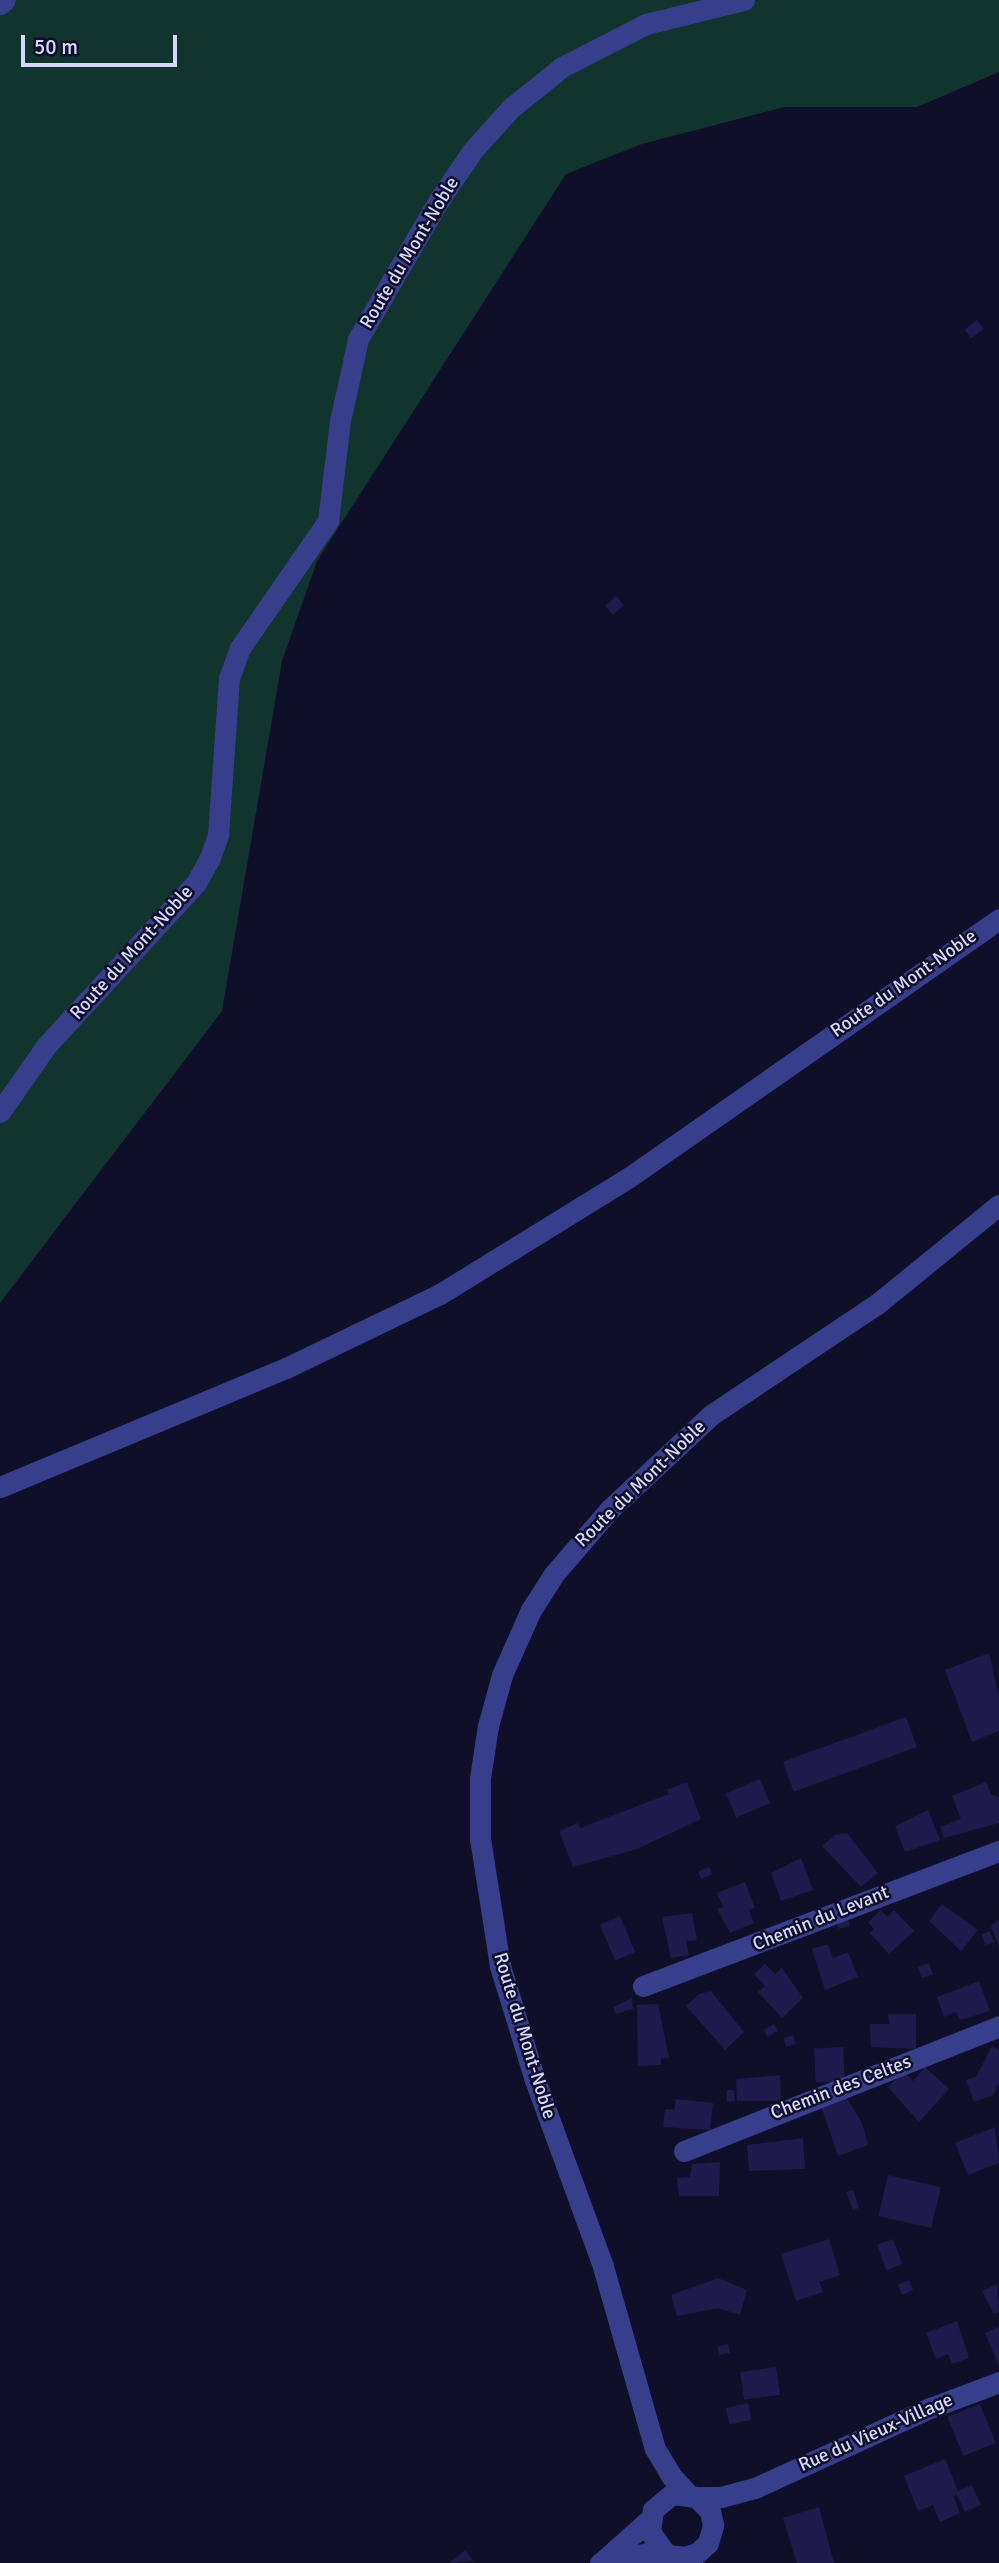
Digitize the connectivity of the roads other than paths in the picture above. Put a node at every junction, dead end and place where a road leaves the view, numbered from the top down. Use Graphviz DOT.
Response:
graph roads {
  1 [pos="5,0"];
  2 [pos="744,0"];
  3 [pos="0,4"];
  4 [pos="999,919"];
  5 [pos="0,1112"];
  6 [pos="999,1205"];
  7 [pos="0,1487"];
  8 [pos="999,1851"];
  9 [pos="643,1986"];
  10 [pos="999,2026"];
  11 [pos="684,2151"];
  12 [pos="999,2382"];
  13 [pos="656,2449"];
  14 [pos="755,2488"];
  15 [pos="692,2496"];
  16 [pos="652,2514"];
  17 [pos="711,2534"];
  18 [pos="671,2557"];
  19 [pos="601,2563"];
  20 [pos="709,2563"];
  1 -- 3 [label="street"];
  2 -- 5 [label="street, Route du Mont-Noble"];
  4 -- 7 [label="street, Route du Mont-Noble"];
  6 -- 13 [label="street, Route du Mont-Noble"];
  8 -- 9 [label="street, Chemin du Levant"];
  10 -- 11 [label="street, Chemin des Celtes"];
  12 -- 14 [label="street, Rue du Vieux-Village"];
  13 -- 15 [label="street, Route du Mont-Noble"];
  13 -- 16 [label="street, Route du Mont-Noble"];
  14 -- 15 [label="street, Rue du Vieux-Village"];
  14 -- 17 [label="street, Rue du Vieux-Village"];
  15 -- 16 [label="street"];
  15 -- 17 [label="street"];
  16 -- 18 [label="street"];
  16 -- 19 [label="street"];
  17 -- 18 [label="street"];
  17 -- 20 [label="street"];
  18 -- 19 [label="street"];
}
